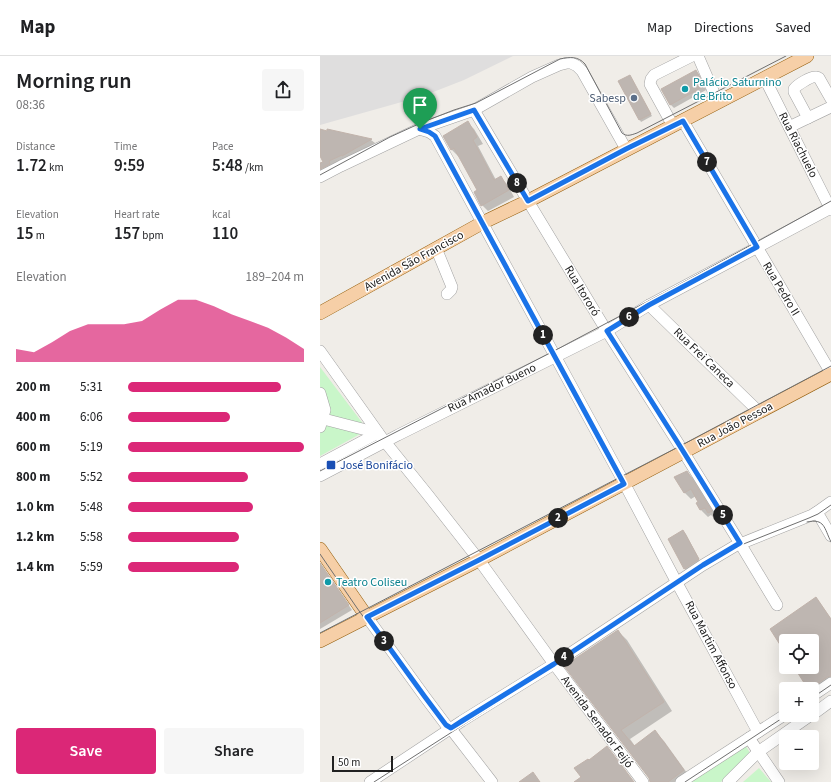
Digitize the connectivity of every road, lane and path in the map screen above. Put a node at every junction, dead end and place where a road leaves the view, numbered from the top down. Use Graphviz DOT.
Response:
graph roads {
  1 [pos="692,56"];
  2 [pos="698,56"];
  3 [pos="807,56"];
  4 [pos="569,61"];
  5 [pos="765,79"];
  6 [pos="831,99"];
  7 [pos="719,102"];
  8 [pos="831,107"];
  9 [pos="474,110"];
  10 [pos="808,118"];
  11 [pos="438,122"];
  12 [pos="678,124"];
  13 [pos="788,127"];
  14 [pos="420,129"];
  15 [pos="435,136"];
  16 [pos="626,149"];
  17 [pos="320,177"];
  18 [pos="528,201"];
  19 [pos="831,209"];
  20 [pos="482,223"];
  21 [pos="757,247"];
  22 [pos="436,248"];
  23 [pos="447,294"];
  24 [pos="649,305"];
  25 [pos="320,313"];
  26 [pos="607,331"];
  27 [pos="320,351"];
  28 [pos="555,357"];
  29 [pos="831,374"];
  30 [pos="320,393"];
  31 [pos="759,412"];
  32 [pos="321,421"];
  33 [pos="382,438"];
  34 [pos="684,452"];
  35 [pos="320,464"];
  36 [pos="320,476"];
  37 [pos="624,484"];
  38 [pos="831,502"];
  39 [pos="817,512"];
  40 [pos="831,536"];
  41 [pos="740,543"];
  42 [pos="320,550"];
  43 [pos="479,560"];
  44 [pos="676,583"];
  45 [pos="777,605"];
  46 [pos="367,617"];
  47 [pos="320,641"];
  48 [pos="554,664"];
  49 [pos="828,688"];
  50 [pos="819,692"];
  51 [pos="831,701"];
  52 [pos="819,710"];
  53 [pos="779,718"];
  54 [pos="802,722"];
  55 [pos="451,728"];
  56 [pos="753,735"];
  57 [pos="758,752"];
  58 [pos="370,782"];
  59 [pos="492,782"];
  60 [pos="642,782"];
  61 [pos="681,782"];
  62 [pos="728,782"];
  63 [pos="779,782"];
  1 -- 12 [label="street, Rua Pedro II"];
  2 -- 7 [label="street"];
  3 -- 5 [label="main road, Avenida São Francisco"];
  4 -- 9 [label="street"];
  4 -- 16 [label="street"];
  5 -- 7 [label="main road, Avenida São Francisco"];
  5 -- 13 [label="street, Rua Riachuelo"];
  6 -- 10 [label="street"];
  7 -- 12 [label="main road, Avenida São Francisco"];
  8 -- 10 [label="street"];
  9 -- 11 [label="street"];
  9 -- 18 [label="street, Rua Itororó"];
  10 -- 13 [label="street"];
  11 -- 14 [label="street"];
  11 -- 15 [label="street"];
  12 -- 16 [label="main road, Avenida São Francisco"];
  12 -- 21 [label="street, Rua Pedro II"];
  13 -- 19 [label="street, Rua Riachuelo"];
  14 -- 15 [label="street"];
  14 -- 17 [label="street"];
  15 -- 20 [label="street, Rua Martim Affonso"];
  16 -- 18 [label="main road, Avenida São Francisco"];
  18 -- 20 [label="main road, Avenida São Francisco"];
  18 -- 26 [label="street, Rua Itororó"];
  19 -- 21 [label="street, Rua Amador Bueno"];
  20 -- 22 [label="main road, Avenida São Francisco"];
  20 -- 28 [label="street, Rua Martim Affonso"];
  21 -- 24 [label="street, Rua Amador Bueno"];
  21 -- 29 [label="street, Rua Pedro II"];
  22 -- 23 [label="street"];
  22 -- 25 [label="main road, Avenida São Francisco"];
  24 -- 26 [label="street, Rua Amador Bueno"];
  24 -- 31 [label="street, Rua Frei Caneca"];
  26 -- 28 [label="street, Rua Amador Bueno"];
  26 -- 34 [label="street, Rua Itororó"];
  27 -- 33 [label="street, Avenida Senador Feijó"];
  28 -- 33 [label="street, Rua Amador Bueno"];
  28 -- 37 [label="street, Rua Martim Affonso"];
  29 -- 31 [label="main road, Rua João Pessoa"];
  30 -- 32 [label="street"];
  31 -- 34 [label="main road, Rua João Pessoa"];
  32 -- 33 [label="street"];
  33 -- 35 [label="street"];
  33 -- 36 [label="street, Rua Amador Bueno"];
  33 -- 43 [label="street, Avenida Senador Feijó"];
  34 -- 37 [label="main road, Rua João Pessoa"];
  34 -- 41 [label="street, Rua Itororó"];
  37 -- 43 [label="main road, Rua João Pessoa"];
  37 -- 44 [label="street, Rua Martim Affonso"];
  38 -- 39 [label="street"];
  39 -- 40 [label="street"];
  39 -- 41 [label="street"];
  41 -- 44 [label="street"];
  41 -- 45 [label="street, Rua Itororó"];
  42 -- 46 [label="main road"];
  43 -- 46 [label="main road, Rua João Pessoa"];
  43 -- 48 [label="street, Avenida Senador Feijó"];
  44 -- 48 [label="street"];
  44 -- 56 [label="street, Rua Martim Affonso"];
  46 -- 47 [label="main road, Rua João Pessoa"];
  46 -- 55 [label="street"];
  48 -- 55 [label="street"];
  48 -- 60 [label="street, Avenida Senador Feijó"];
  49 -- 50 [label="street"];
  51 -- 52 [label="street"];
  53 -- 56 [label="street"];
  54 -- 57 [label="street"];
  55 -- 58 [label="street"];
  55 -- 59 [label="street"];
  56 -- 57 [label="street, Rua Martim Affonso"];
  56 -- 61 [label="street"];
  57 -- 62 [label="street"];
  57 -- 63 [label="street, Rua Martim Affonso"];
}
